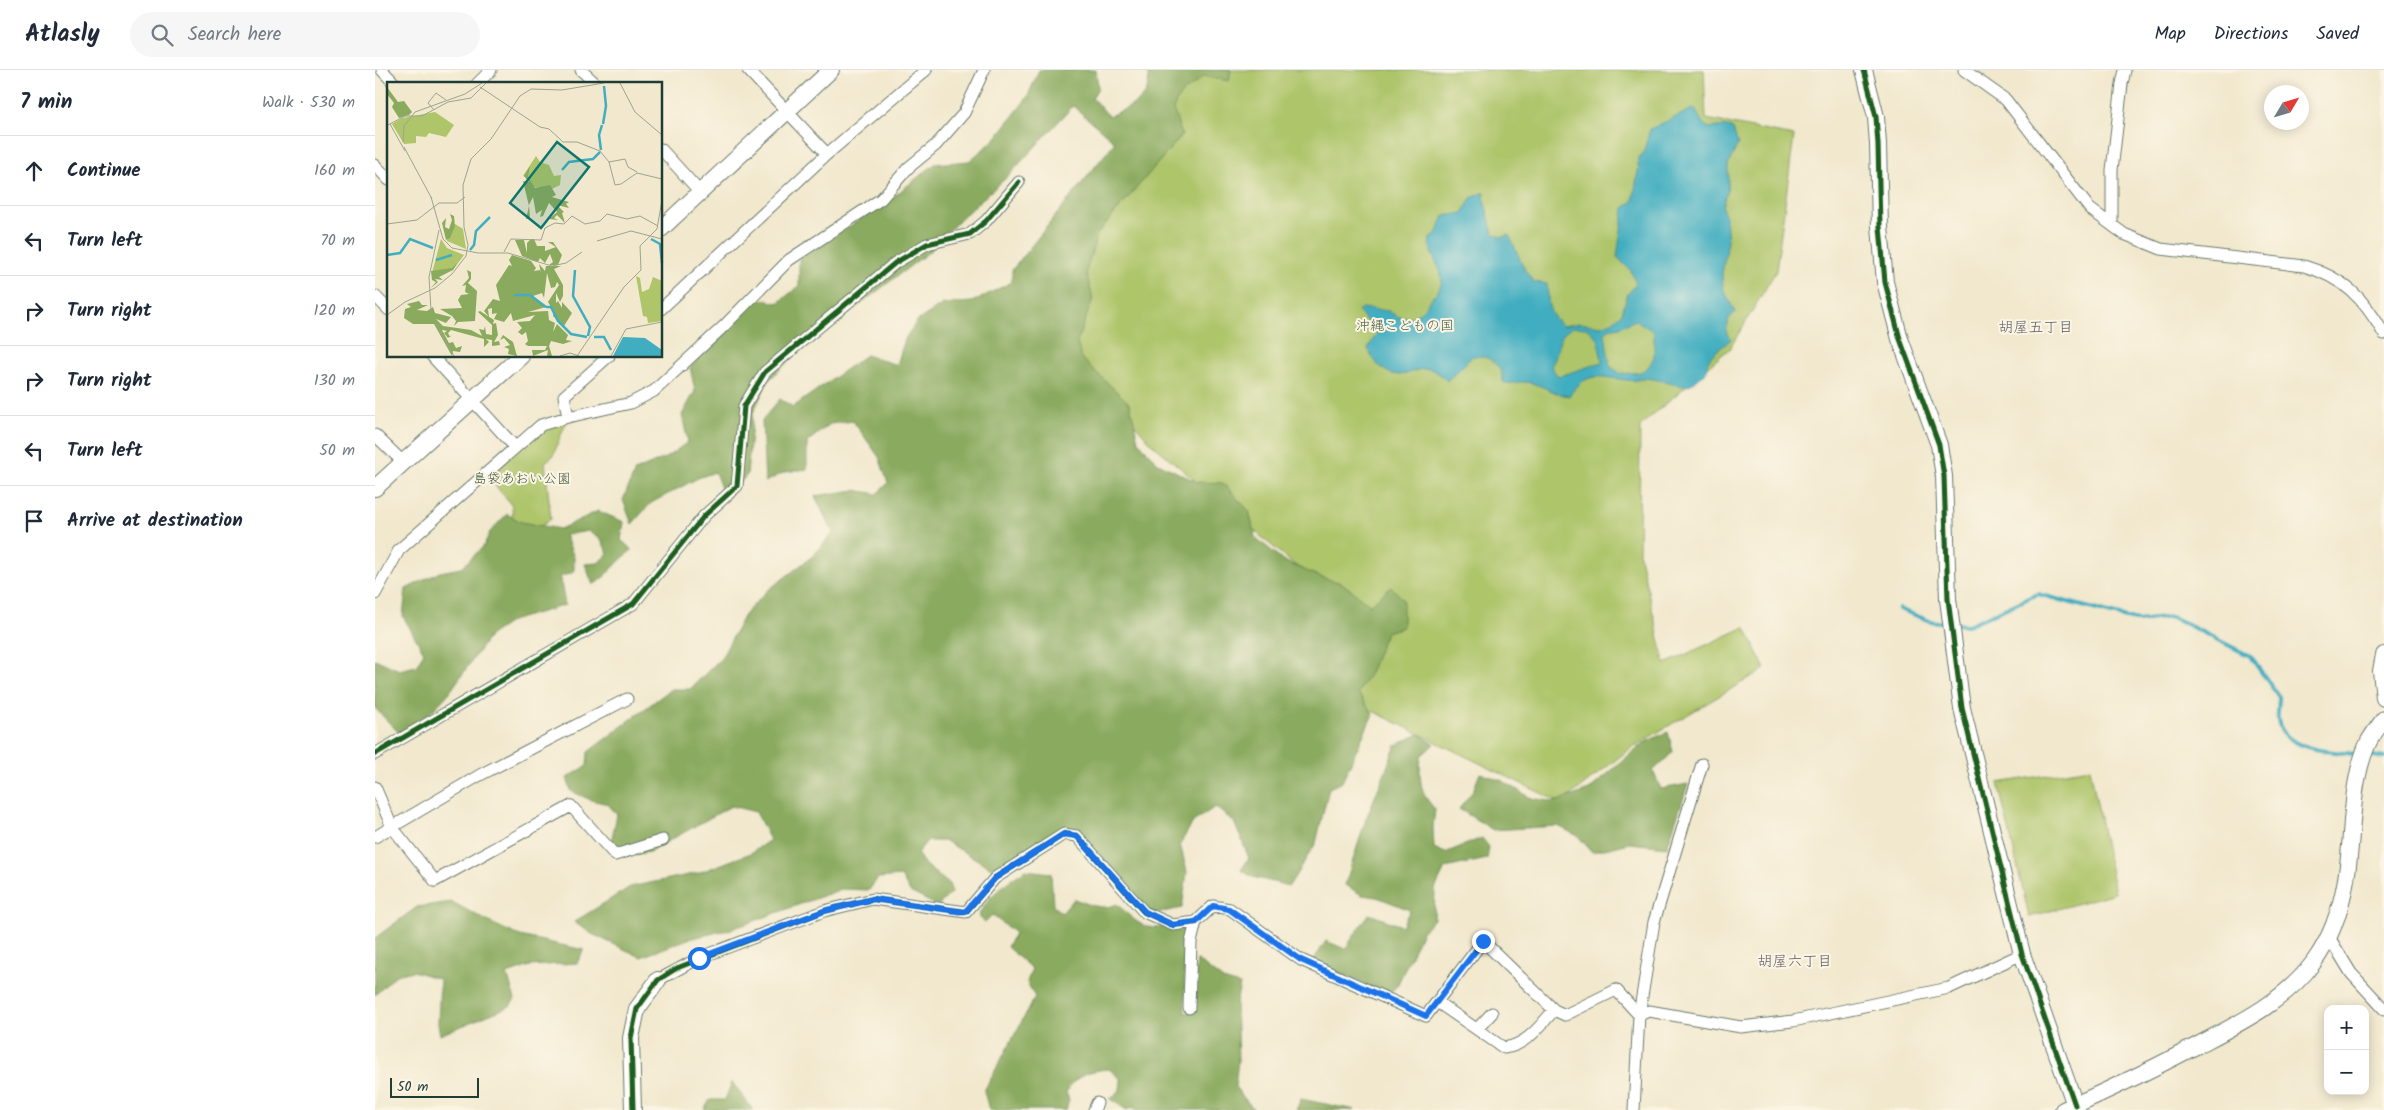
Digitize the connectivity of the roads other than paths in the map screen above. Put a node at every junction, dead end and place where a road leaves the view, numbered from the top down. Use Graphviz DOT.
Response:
graph roads {
  1 [pos="382,70"];
  2 [pos="491,70"];
  3 [pos="581,70"];
  4 [pos="748,70"];
  5 [pos="831,70"];
  6 [pos="926,70"];
  7 [pos="984,70"];
  8 [pos="1864,70"];
  9 [pos="1964,70"];
  10 [pos="2125,70"];
  11 [pos="393,82"];
  12 [pos="479,82"];
  13 [pos="594,82"];
  14 [pos="787,112"];
  15 [pos="663,151"];
  16 [pos="827,154"];
  17 [pos="375,165"];
  18 [pos="384,176"];
  19 [pos="1019,182"];
  20 [pos="700,192"];
  21 [pos="2112,225"];
  22 [pos="663,227"];
  23 [pos="375,296"];
  24 [pos="663,306"];
  25 [pos="387,308"];
  26 [pos="2384,334"];
  27 [pos="435,358"];
  28 [pos="519,358"];
  29 [pos="607,358"];
  30 [pos="471,400"];
  31 [pos="568,417"];
  32 [pos="375,435"];
  33 [pos="515,447"];
  34 [pos="403,462"];
  35 [pos="375,488"];
  36 [pos="375,594"];
  37 [pos="2384,655"];
  38 [pos="2384,698"];
  39 [pos="627,699"];
  40 [pos="2384,719"];
  41 [pos="375,754"];
  42 [pos="1701,764"];
  43 [pos="375,787"];
  44 [pos="392,827"];
  45 [pos="375,837"];
  46 [pos="663,840"];
  47 [pos="1196,922"];
  48 [pos="2329,937"];
  49 [pos="2022,954"];
  50 [pos="658,980"];
  51 [pos="1437,1002"];
  52 [pos="1189,1008"];
  53 [pos="2384,1009"];
  54 [pos="1554,1010"];
  55 [pos="1492,1012"];
  56 [pos="1639,1015"];
  57 [pos="1477,1029"];
  58 [pos="2069,1107"];
  59 [pos="633,1110"];
  60 [pos="1634,1110"];
  1 -- 11 [label="street"];
  2 -- 12 [label="street"];
  3 -- 13 [label="street"];
  4 -- 14 [label="street"];
  5 -- 14 [label="street"];
  6 -- 16 [label="street"];
  7 -- 31 [label="street"];
  8 -- 49 [label="street"];
  9 -- 21 [label="street"];
  10 -- 21 [label="street"];
  14 -- 16 [label="street"];
  14 -- 20 [label="street"];
  15 -- 20 [label="street"];
  16 -- 24 [label="street"];
  17 -- 18 [label="street"];
  19 -- 41 [label="street"];
  20 -- 22 [label="street"];
  21 -- 26 [label="street"];
  23 -- 25 [label="street"];
  27 -- 30 [label="street"];
  28 -- 30 [label="street"];
  29 -- 31 [label="street"];
  30 -- 33 [label="street"];
  30 -- 34 [label="street"];
  31 -- 33 [label="street"];
  32 -- 34 [label="street"];
  33 -- 36 [label="street"];
  34 -- 35 [label="street"];
  37 -- 38 [label="street"];
  39 -- 44 [label="street"];
  40 -- 48 [label="street"];
  42 -- 56 [label="street"];
  43 -- 44 [label="street"];
  44 -- 45 [label="street"];
  44 -- 46 [label="street"];
  47 -- 50 [label="street"];
  47 -- 51 [label="street"];
  47 -- 52 [label="street"];
  48 -- 53 [label="street"];
  48 -- 58 [label="street"];
  49 -- 56 [label="street"];
  49 -- 58 [label="street"];
  50 -- 59 [label="street"];
  51 -- 54 [label="street"];
  51 -- 57 [label="street"];
  54 -- 56 [label="street"];
  54 -- 57 [label="street"];
  55 -- 57 [label="street"];
  56 -- 60 [label="street"];
}
